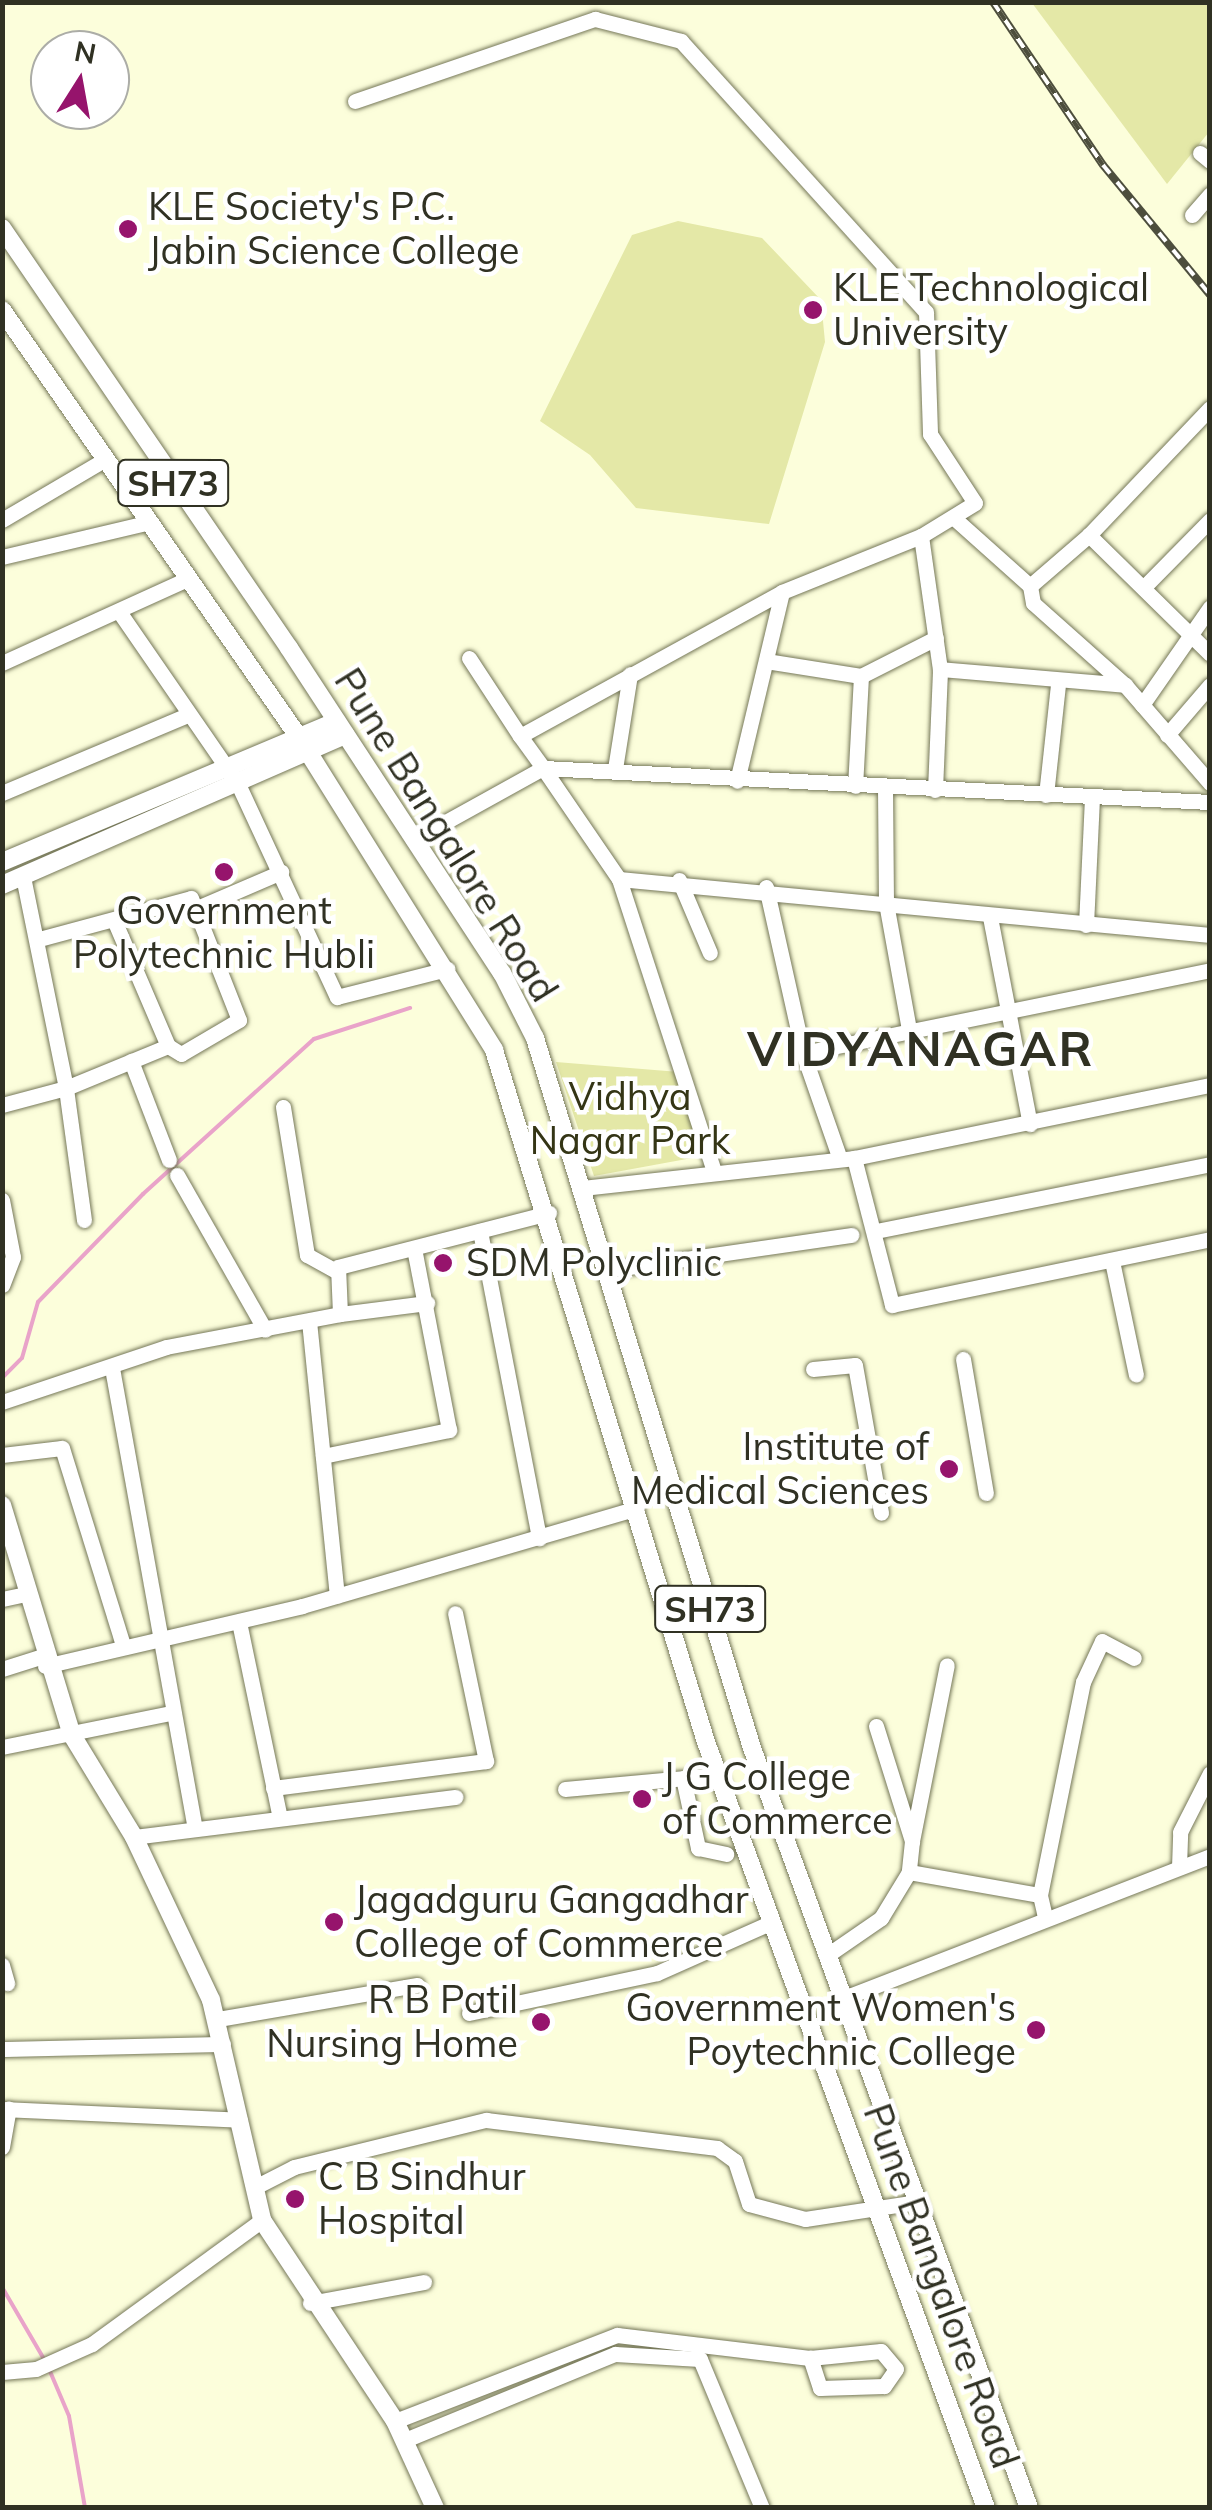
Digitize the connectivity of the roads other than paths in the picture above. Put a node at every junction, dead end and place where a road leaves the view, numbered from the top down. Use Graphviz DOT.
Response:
graph roads {
  1 [pos="355,100"];
  2 [pos="1210,194"];
  3 [pos="1192,215"];
  4 [pos="2,228"];
  5 [pos="2,310"];
  6 [pos="1210,408"];
  7 [pos="104,460"];
  8 [pos="954,518"];
  9 [pos="2,520"];
  10 [pos="1210,520"];
  11 [pos="146,523"];
  12 [pos="922,536"];
  13 [pos="1089,536"];
  14 [pos="2,557"];
  15 [pos="187,579"];
  16 [pos="1030,586"];
  17 [pos="1144,587"];
  18 [pos="782,592"];
  19 [pos="1210,606"];
  20 [pos="120,613"];
  21 [pos="1190,632"];
  22 [pos="936,638"];
  23 [pos="1210,654"];
  24 [pos="469,658"];
  25 [pos="766,661"];
  26 [pos="2,663"];
  27 [pos="940,669"];
  28 [pos="630,674"];
  29 [pos="860,676"];
  30 [pos="1058,684"];
  31 [pos="1210,684"];
  32 [pos="1125,685"];
  33 [pos="1142,705"];
  34 [pos="188,715"];
  35 [pos="342,728"];
  36 [pos="1167,735"];
  37 [pos="520,736"];
  38 [pos="304,746"];
  39 [pos="227,768"];
  40 [pos="543,768"];
  41 [pos="615,768"];
  42 [pos="737,781"];
  43 [pos="1210,783"];
  44 [pos="238,784"];
  45 [pos="856,786"];
  46 [pos="885,788"];
  47 [pos="936,790"];
  48 [pos="2,793"];
  49 [pos="1046,795"];
  50 [pos="1092,797"];
  51 [pos="1210,802"];
  52 [pos="413,840"];
  53 [pos="2,862"];
  54 [pos="281,872"];
  55 [pos="23,877"];
  56 [pos="619,879"];
  57 [pos="679,880"];
  58 [pos="2,885"];
  59 [pos="766,887"];
  60 [pos="886,903"];
  61 [pos="195,909"];
  62 [pos="990,917"];
  63 [pos="114,920"];
  64 [pos="1086,925"];
  65 [pos="1210,935"];
  66 [pos="39,940"];
  67 [pos="710,952"];
  68 [pos="447,969"];
  69 [pos="1210,970"];
  70 [pos="1009,1007"];
  71 [pos="908,1029"];
  72 [pos="168,1046"];
  73 [pos="803,1052"];
  74 [pos="131,1061"];
  75 [pos="1210,1084"];
  76 [pos="66,1088"];
  77 [pos="2,1105"];
  78 [pos="284,1107"];
  79 [pos="1030,1124"];
  80 [pos="847,1158"];
  81 [pos="1210,1164"];
  82 [pos="714,1172"];
  83 [pos="583,1188"];
  84 [pos="2,1200"];
  85 [pos="548,1213"];
  86 [pos="84,1220"];
  87 [pos="480,1231"];
  88 [pos="876,1231"];
  89 [pos="852,1234"];
  90 [pos="1210,1238"];
  91 [pos="414,1248"];
  92 [pos="1112,1261"];
  93 [pos="334,1270"];
  94 [pos="608,1270"];
  95 [pos="2,1285"];
  96 [pos="426,1303"];
  97 [pos="340,1314"];
  98 [pos="309,1320"];
  99 [pos="265,1330"];
  100 [pos="964,1359"];
  101 [pos="112,1368"];
  102 [pos="813,1369"];
  103 [pos="1136,1375"];
  104 [pos="2,1402"];
  105 [pos="2,1454"];
  106 [pos="324,1456"];
  107 [pos="986,1494"];
  108 [pos="2,1504"];
  109 [pos="637,1508"];
  110 [pos="882,1513"];
  111 [pos="539,1538"];
  112 [pos="26,1594"];
  113 [pos="337,1596"];
  114 [pos="2,1600"];
  115 [pos="455,1613"];
  116 [pos="239,1622"];
  117 [pos="158,1636"];
  118 [pos="123,1645"];
  119 [pos="1134,1658"];
  120 [pos="44,1661"];
  121 [pos="947,1665"];
  122 [pos="2,1669"];
  123 [pos="171,1712"];
  124 [pos="876,1726"];
  125 [pos="72,1736"];
  126 [pos="2,1747"];
  127 [pos="1210,1772"];
  128 [pos="718,1775"];
  129 [pos="683,1778"];
  130 [pos="273,1788"];
  131 [pos="565,1789"];
  132 [pos="456,1797"];
  133 [pos="279,1812"];
  134 [pos="194,1826"];
  135 [pos="134,1836"];
  136 [pos="912,1841"];
  137 [pos="726,1854"];
  138 [pos="1210,1856"];
  139 [pos="1179,1867"];
  140 [pos="909,1872"];
  141 [pos="1040,1895"];
  142 [pos="1046,1917"];
  143 [pos="772,1922"];
  144 [pos="826,1956"];
  145 [pos="2,1965"];
  146 [pos="7,1983"];
  147 [pos="416,1985"];
  148 [pos="844,1998"];
  149 [pos="469,2013"];
  150 [pos="218,2020"];
  151 [pos="223,2044"];
  152 [pos="2,2049"];
  153 [pos="6,2109"];
  154 [pos="240,2120"];
  155 [pos="2,2147"];
  156 [pos="258,2186"];
  157 [pos="918,2202"];
  158 [pos="880,2214"];
  159 [pos="262,2220"];
  160 [pos="424,2282"];
  161 [pos="310,2303"];
  162 [pos="810,2358"];
  163 [pos="2,2372"];
  164 [pos="395,2421"];
  165 [pos="405,2440"];
  166 [pos="436,2508"];
  167 [pos="762,2508"];
  168 [pos="986,2508"];
  169 [pos="1030,2508"];
  1 -- 8 [label="street"];
  2 -- 3 [label="street"];
  4 -- 35 [label="main road, Pune Bangalore Road / SH73"];
  5 -- 7 [label="main road, Pune Bangalore Road / SH73"];
  6 -- 13 [label="street"];
  7 -- 9 [label="street"];
  7 -- 11 [label="main road, Pune Bangalore Road / SH73"];
  8 -- 12 [label="street"];
  8 -- 16 [label="street"];
  10 -- 17 [label="street"];
  11 -- 14 [label="street"];
  11 -- 15 [label="main road, Pune Bangalore Road / SH73"];
  12 -- 18 [label="street"];
  12 -- 22 [label="street"];
  13 -- 16 [label="street"];
  13 -- 17 [label="street"];
  15 -- 20 [label="street"];
  15 -- 38 [label="main road, Pune Bangalore Road / SH73"];
  16 -- 32 [label="street"];
  17 -- 21 [label="street"];
  18 -- 25 [label="street"];
  18 -- 28 [label="street"];
  19 -- 21 [label="street"];
  20 -- 26 [label="street"];
  20 -- 34 [label="street"];
  21 -- 23 [label="street"];
  21 -- 33 [label="street"];
  22 -- 27 [label="street"];
  22 -- 29 [label="street"];
  24 -- 37 [label="street"];
  25 -- 29 [label="street"];
  25 -- 42 [label="street"];
  27 -- 30 [label="street"];
  27 -- 47 [label="street"];
  28 -- 37 [label="street"];
  28 -- 41 [label="street"];
  29 -- 45 [label="street"];
  30 -- 32 [label="street"];
  30 -- 49 [label="street"];
  31 -- 36 [label="street"];
  32 -- 33 [label="street"];
  33 -- 36 [label="street"];
  34 -- 39 [label="street"];
  34 -- 48 [label="street"];
  35 -- 38 [label="main road"];
  35 -- 52 [label="main road, Pune Bangalore Road / SH73"];
  36 -- 43 [label="street"];
  37 -- 40 [label="street"];
  38 -- 39 [label="main road"];
  38 -- 44 [label="main road"];
  38 -- 68 [label="main road, Pune Bangalore Road / SH73"];
  39 -- 44 [label="street"];
  39 -- 53 [label="main road"];
  40 -- 41 [label="street"];
  40 -- 52 [label="street"];
  40 -- 56 [label="street"];
  41 -- 42 [label="street"];
  42 -- 45 [label="street"];
  44 -- 54 [label="street"];
  44 -- 55 [label="main road"];
  45 -- 46 [label="street"];
  46 -- 47 [label="street"];
  46 -- 60 [label="street"];
  47 -- 49 [label="street"];
  49 -- 50 [label="street"];
  50 -- 51 [label="street"];
  50 -- 64 [label="street"];
  52 -- 83 [label="main road, Pune Bangalore Road / SH73"];
  54 -- 61 [label="street"];
  54 -- 68 [label="street"];
  55 -- 58 [label="main road"];
  55 -- 66 [label="street"];
  56 -- 57 [label="street"];
  56 -- 82 [label="street"];
  57 -- 59 [label="street"];
  57 -- 67 [label="street"];
  59 -- 60 [label="street"];
  59 -- 73 [label="street"];
  60 -- 62 [label="street"];
  60 -- 71 [label="street"];
  61 -- 63 [label="street"];
  61 -- 72 [label="street"];
  62 -- 64 [label="street"];
  62 -- 70 [label="street"];
  63 -- 66 [label="street"];
  63 -- 72 [label="street"];
  64 -- 65 [label="street"];
  66 -- 76 [label="street"];
  68 -- 85 [label="main road, Pune Bangalore Road / SH73"];
  69 -- 70 [label="street"];
  70 -- 71 [label="street"];
  70 -- 79 [label="street"];
  71 -- 73 [label="street"];
  72 -- 74 [label="street"];
  73 -- 80 [label="street"];
  74 -- 76 [label="street"];
  74 -- 99 [label="street"];
  75 -- 79 [label="street"];
  76 -- 77 [label="street"];
  76 -- 86 [label="street"];
  78 -- 93 [label="street"];
  79 -- 80 [label="street"];
  80 -- 82 [label="street"];
  80 -- 88 [label="street"];
  81 -- 88 [label="street"];
  82 -- 83 [label="street"];
  83 -- 94 [label="main road, Pune Bangalore Road / SH73"];
  84 -- 95 [label="street"];
  85 -- 87 [label="street"];
  85 -- 109 [label="main road, Pune Bangalore Road / SH73"];
  87 -- 91 [label="street"];
  87 -- 111 [label="street"];
  88 -- 92 [label="street"];
  89 -- 94 [label="street"];
  90 -- 92 [label="street"];
  91 -- 93 [label="street"];
  91 -- 96 [label="street"];
  92 -- 103 [label="street"];
  93 -- 97 [label="street"];
  94 -- 144 [label="main road, Pune Bangalore Road / SH73"];
  96 -- 97 [label="street"];
  96 -- 106 [label="street"];
  97 -- 98 [label="street"];
  98 -- 99 [label="street"];
  98 -- 106 [label="street"];
  99 -- 101 [label="street"];
  100 -- 107 [label="street"];
  101 -- 104 [label="street"];
  101 -- 117 [label="street"];
  102 -- 110 [label="street"];
  105 -- 118 [label="street"];
  106 -- 113 [label="street"];
  108 -- 112 [label="main road"];
  109 -- 111 [label="street"];
  109 -- 128 [label="main road, Pune Bangalore Road / SH73"];
  111 -- 113 [label="street"];
  112 -- 114 [label="street"];
  112 -- 120 [label="main road"];
  113 -- 116 [label="street"];
  115 -- 130 [label="street"];
  116 -- 117 [label="street"];
  116 -- 130 [label="street"];
  117 -- 118 [label="street"];
  117 -- 123 [label="street"];
  118 -- 120 [label="street"];
  119 -- 141 [label="street"];
  120 -- 122 [label="street"];
  120 -- 125 [label="main road"];
  121 -- 136 [label="street"];
  123 -- 125 [label="street"];
  123 -- 134 [label="street"];
  124 -- 136 [label="street"];
  125 -- 126 [label="street"];
  125 -- 135 [label="main road"];
  127 -- 139 [label="street"];
  128 -- 129 [label="street"];
  128 -- 143 [label="main road, Pune Bangalore Road / SH73"];
  129 -- 131 [label="street"];
  129 -- 137 [label="street"];
  130 -- 133 [label="street"];
  132 -- 133 [label="street"];
  133 -- 134 [label="street"];
  134 -- 135 [label="street"];
  135 -- 150 [label="main road"];
  136 -- 140 [label="street"];
  138 -- 139 [label="street"];
  139 -- 142 [label="street"];
  140 -- 141 [label="street"];
  140 -- 144 [label="street"];
  141 -- 142 [label="street"];
  142 -- 148 [label="street"];
  143 -- 149 [label="street"];
  143 -- 158 [label="main road, Pune Bangalore Road / SH73"];
  144 -- 148 [label="main road, Pune Bangalore Road / SH73"];
  145 -- 146 [label="street"];
  147 -- 150 [label="street"];
  148 -- 157 [label="main road, Pune Bangalore Road / SH73"];
  150 -- 151 [label="main road"];
  151 -- 152 [label="street"];
  151 -- 154 [label="main road"];
  153 -- 154 [label="street"];
  153 -- 155 [label="street"];
  154 -- 156 [label="main road"];
  156 -- 158 [label="street"];
  156 -- 159 [label="main road"];
  157 -- 158 [label="street"];
  157 -- 169 [label="main road, Pune Bangalore Road / SH73"];
  158 -- 168 [label="main road, Pune Bangalore Road / SH73"];
  159 -- 161 [label="main road"];
  159 -- 163 [label="street"];
  160 -- 161 [label="street"];
  161 -- 164 [label="main road"];
  162 -- 162 [label="street"];
  162 -- 164 [label="street"];
  164 -- 165 [label="main road"];
  165 -- 166 [label="main road"];
  165 -- 167 [label="street"];
}
